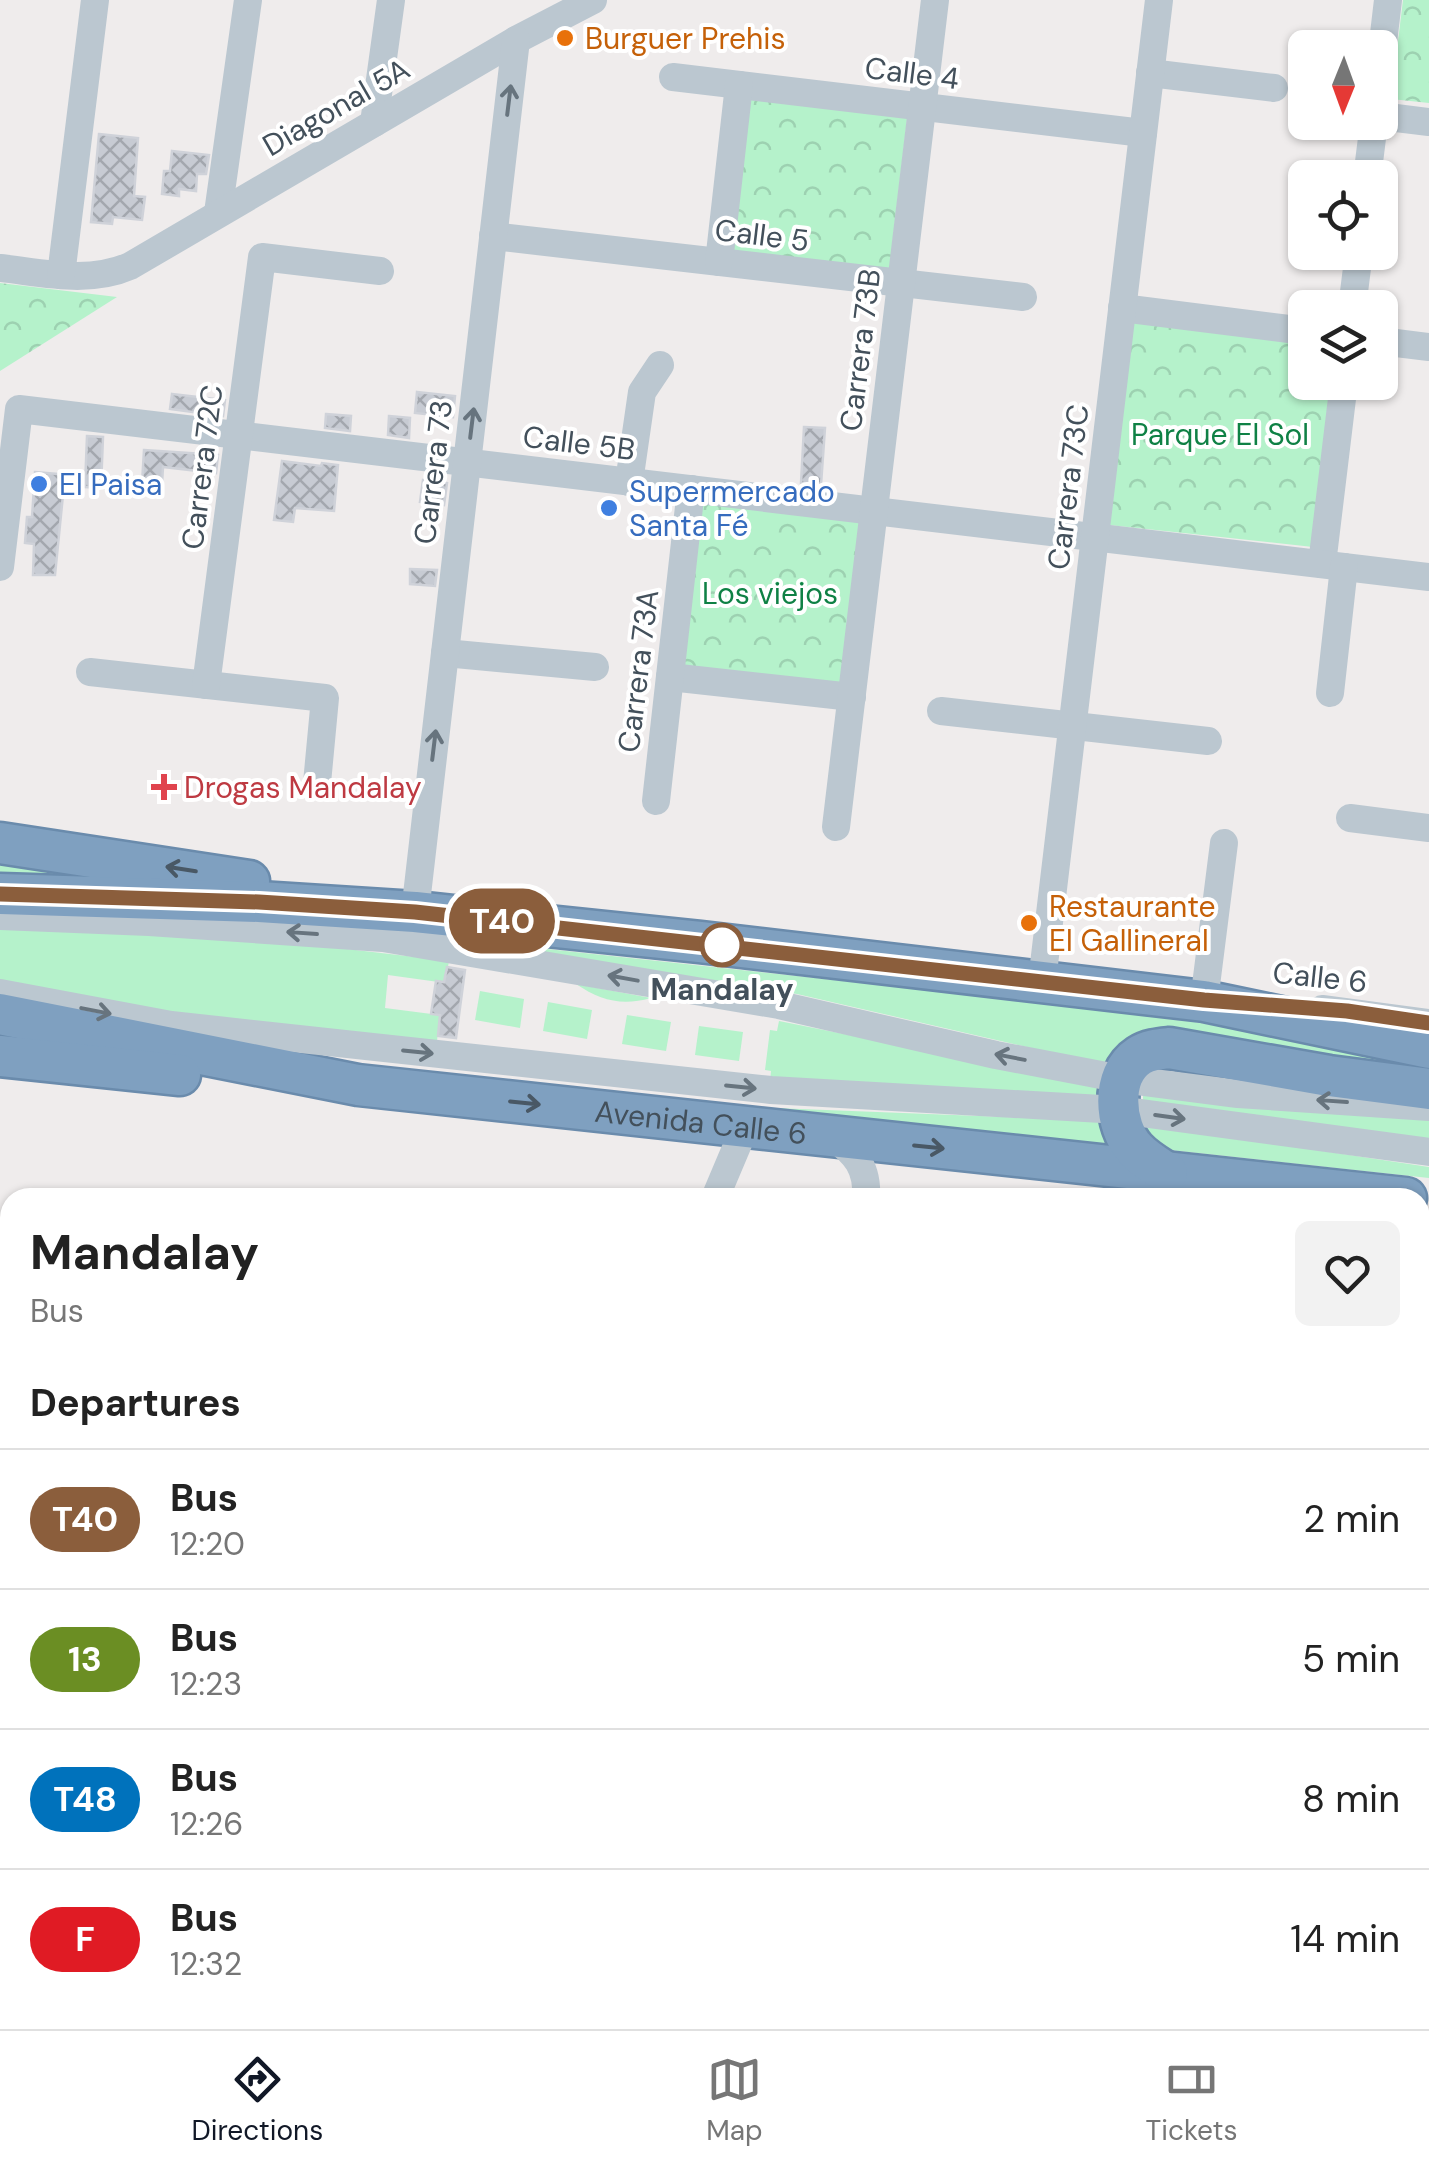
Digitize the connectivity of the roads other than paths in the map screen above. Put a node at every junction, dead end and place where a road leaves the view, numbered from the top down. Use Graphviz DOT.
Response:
graph roads {
  1 [pos="96,0"];
  2 [pos="248,0"];
  3 [pos="391,0"];
  4 [pos="593,0"];
  5 [pos="935,0"];
  6 [pos="1159,0"];
  7 [pos="1388,0"];
  8 [pos="533,22"];
  9 [pos="1384,30"];
  10 [pos="1150,73"];
  11 [pos="673,76"];
  12 [pos="739,84"];
  13 [pos="1274,88"];
  14 [pos="922,107"];
  15 [pos="1398,118"];
  16 [pos="374,122"];
  17 [pos="1429,122"];
  18 [pos="1143,133"];
  19 [pos="218,213"];
  20 [pos="493,236"];
  21 [pos="718,262"];
  22 [pos="0,268"];
  23 [pos="380,272"];
  24 [pos="60,275"];
  25 [pos="901,283"];
  26 [pos="1023,297"];
  27 [pos="1122,308"];
  28 [pos="1288,329"];
  29 [pos="1398,343"];
  30 [pos="1429,347"];
  31 [pos="660,365"];
  32 [pos="1343,400"];
  33 [pos="238,435"];
  34 [pos="467,462"];
  35 [pos="630,482"];
  36 [pos="691,489"];
  37 [pos="874,511"];
  38 [pos="1095,537"];
  39 [pos="1333,566"];
  40 [pos="0,567"];
  41 [pos="1429,577"];
  42 [pos="445,653"];
  43 [pos="595,667"];
  44 [pos="90,672"];
  45 [pos="670,677"];
  46 [pos="206,685"];
  47 [pos="1330,694"];
  48 [pos="852,697"];
  49 [pos="941,711"];
  50 [pos="1073,726"];
  51 [pos="1208,742"];
  52 [pos="317,783"];
  53 [pos="656,801"];
  54 [pos="1350,818"];
  55 [pos="836,827"];
  56 [pos="1429,828"];
  57 [pos="0,843"];
  58 [pos="1224,844"];
  59 [pos="0,894"];
  60 [pos="415,912"];
  61 [pos="0,916"];
  62 [pos="1042,981"];
  63 [pos="0,993"];
  64 [pos="1204,1000"];
  65 [pos="0,1014"];
  66 [pos="1429,1023"];
  67 [pos="1429,1048"];
  68 [pos="0,1056"];
  69 [pos="358,1085"];
  70 [pos="1429,1089"];
  71 [pos="1121,1094"];
  72 [pos="1429,1107"];
  73 [pos="745,1127"];
  74 [pos="832,1136"];
  75 [pos="1429,1152"];
  76 [pos="1167,1172"];
  77 [pos="720,1188"];
  78 [pos="866,1188"];
  79 [pos="1305,1188"];
  1 -- 24 [label="street"];
  2 -- 19 [label="street"];
  3 -- 16 [label="street"];
  4 -- 8 [label="street, Diagonal 5A"];
  5 -- 14 [label="street, Carrera 73B"];
  6 -- 10 [label="street, Carrera 73C"];
  7 -- 9 [label="street"];
  8 -- 16 [label="street, Diagonal 5A"];
  20 -- 8 [label="street, Carrera 73, one-way"];
  10 -- 13 [label="street"];
  10 -- 18 [label="street, Carrera 73C"];
  11 -- 12 [label="street, Calle 4"];
  12 -- 14 [label="street, Calle 4"];
  12 -- 21 [label="street"];
  14 -- 18 [label="street, Calle 4"];
  14 -- 25 [label="street, Carrera 73B"];
  15 -- 17 [label="street"];
  16 -- 19 [label="street, Diagonal 5A"];
  18 -- 27 [label="street, Carrera 73C"];
  19 -- 24 [label="street, Diagonal 5A"];
  20 -- 21 [label="street, Calle 5"];
  34 -- 20 [label="street, Carrera 73, one-way"];
  21 -- 25 [label="street, Calle 5"];
  22 -- 24 [label="street"];
  23 -- 33 [label="street, Carrera 72C"];
  25 -- 26 [label="street, Calle 5"];
  25 -- 37 [label="street, Carrera 73B"];
  27 -- 28 [label="street"];
  27 -- 38 [label="street, Carrera 73C"];
  29 -- 30 [label="street"];
  31 -- 35 [label="street"];
  32 -- 39 [label="street"];
  33 -- 34 [label="street, Calle 5B"];
  33 -- 40 [label="street, Calle 5B"];
  33 -- 46 [label="street, Carrera 72C"];
  34 -- 35 [label="street, Calle 5B"];
  34 -- 42 [label="street, Carrera 73"];
  35 -- 36 [label="street, Calle 5B"];
  36 -- 37 [label="street, Calle 5B"];
  36 -- 45 [label="street, Carrera 73A"];
  37 -- 38 [label="street, Calle 5B"];
  37 -- 48 [label="street, Carrera 73B"];
  38 -- 39 [label="street, Calle 5B"];
  38 -- 50 [label="street, Carrera 73C"];
  39 -- 41 [label="street, Calle 5B"];
  39 -- 47 [label="street"];
  42 -- 43 [label="street"];
  60 -- 42 [label="street, Carrera 73, one-way"];
  44 -- 46 [label="street"];
  45 -- 48 [label="street"];
  45 -- 53 [label="street, Carrera 73A"];
  46 -- 52 [label="street"];
  48 -- 55 [label="street, Carrera 73B"];
  49 -- 50 [label="street"];
  50 -- 51 [label="street"];
  50 -- 62 [label="street, Carrera 73C"];
  54 -- 56 [label="street"];
  60 -- 57 [label="highway, one-way"];
  58 -- 64 [label="street"];
  59 -- 60 [label="highway"];
  60 -- 62 [label="highway"];
  71 -- 61 [label="street, one-way"];
  62 -- 64 [label="highway"];
  63 -- 71 [label="street, one-way"];
  64 -- 66 [label="street, Calle 6"];
  64 -- 67 [label="highway"];
  65 -- 69 [label="highway, Avenida Calle 6"];
  68 -- 69 [label="highway"];
  69 -- 73 [label="highway, Avenida Calle 6, one-way"];
  70 -- 71 [label="highway"];
  72 -- 71 [label="street, one-way"];
  71 -- 75 [label="street, one-way"];
  71 -- 76 [label="highway"];
  73 -- 74 [label="highway, Avenida Calle 6"];
  73 -- 77 [label="street"];
  74 -- 76 [label="highway, Avenida Calle 6, one-way"];
  74 -- 78 [label="street"];
  76 -- 79 [label="highway, Avenida Calle 6"];
}
